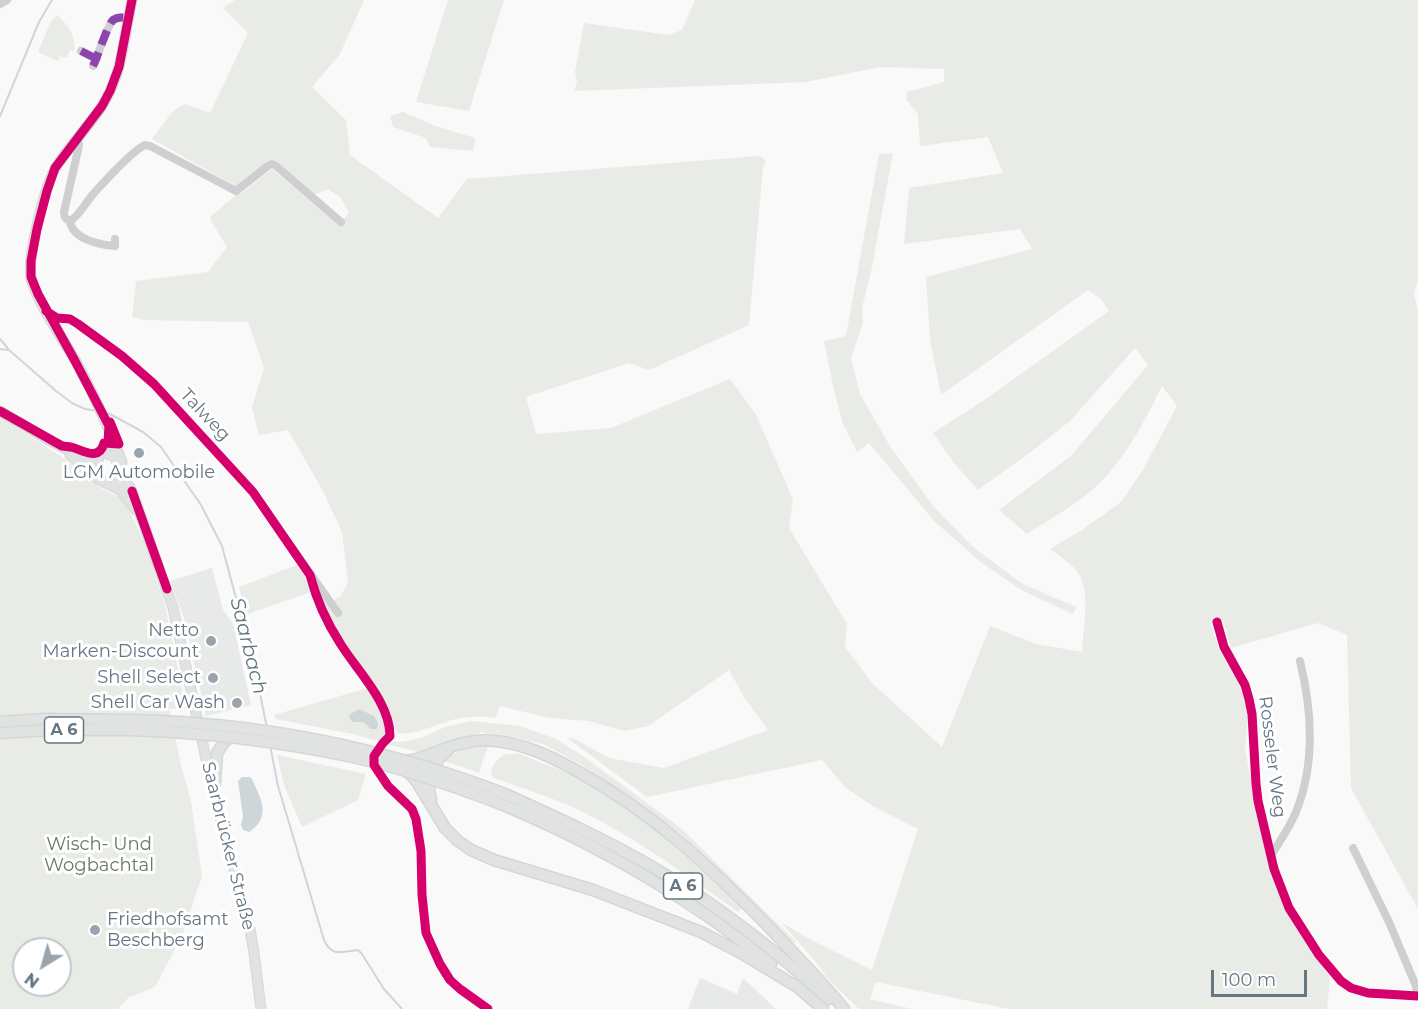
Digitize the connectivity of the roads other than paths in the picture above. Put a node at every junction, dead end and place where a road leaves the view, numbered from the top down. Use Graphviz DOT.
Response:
graph roads {
  1 [pos="7,0"];
  2 [pos="132,0"];
  3 [pos="0,4"];
  4 [pos="128,18"];
  5 [pos="81,51"];
  6 [pos="77,139"];
  7 [pos="70,221"];
  8 [pos="341,222"];
  9 [pos="115,239"];
  10 [pos="46,311"];
  11 [pos="0,411"];
  12 [pos="108,425"];
  13 [pos="47,439"];
  14 [pos="70,455"];
  15 [pos="101,460"];
  16 [pos="117,474"];
  17 [pos="136,510"];
  18 [pos="143,522"];
  19 [pos="338,613"];
  20 [pos="1217,622"];
  21 [pos="1300,661"];
  22 [pos="0,722"];
  23 [pos="128,725"];
  24 [pos="199,727"];
  25 [pos="234,732"];
  26 [pos="0,733"];
  27 [pos="453,746"];
  28 [pos="389,762"];
  29 [pos="214,795"];
  30 [pos="503,799"];
  31 [pos="435,812"];
  32 [pos="1353,848"];
  33 [pos="1271,856"];
  34 [pos="799,988"];
  35 [pos="1417,996"];
  36 [pos="261,1009"];
  37 [pos="823,1009"];
  38 [pos="842,1009"];
  1 -- 3 [label="street"];
  2 -- 4 [label="main road"];
  4 -- 5 [label="street"];
  4 -- 6 [label="main road"];
  6 -- 7 [label="street"];
  6 -- 10 [label="main road"];
  7 -- 8 [label="street"];
  7 -- 9 [label="street"];
  10 -- 12 [label="main road"];
  10 -- 19 [label="street, Talweg"];
  11 -- 13 [label="main road"];
  12 -- 15 [label="main road"];
  12 -- 16 [label="main road"];
  13 -- 14 [label="main road"];
  13 -- 15 [label="main road"];
  14 -- 15 [label="main road"];
  14 -- 17 [label="main road"];
  15 -- 16 [label="main road"];
  15 -- 16 [label="main road"];
  16 -- 17 [label="main road"];
  16 -- 18 [label="main road"];
  17 -- 18 [label="main road"];
  18 -- 24 [label="main road, Saarbrücker Straße"];
  20 -- 33 [label="street, Rosseler Weg"];
  21 -- 33 [label="street"];
  22 -- 23 [label="highway, A 6"];
  23 -- 26 [label="highway, A 6"];
  23 -- 30 [label="highway, A 6, bridge"];
  24 -- 25 [label="highway, A 6"];
  24 -- 29 [label="main road, Saarbrücker Straße"];
  25 -- 28 [label="highway, A 6, bridge"];
  25 -- 29 [label="highway"];
  27 -- 28 [label="highway"];
  27 -- 31 [label="highway, A 6"];
  27 -- 38 [label="highway"];
  28 -- 31 [label="highway, A 6"];
  29 -- 36 [label="main road, Saarbrücker Straße"];
  30 -- 34 [label="highway, A 6"];
  30 -- 38 [label="highway, A 6"];
  31 -- 34 [label="highway, A 6"];
  32 -- 35 [label="street"];
  33 -- 35 [label="street, Rosseler Weg"];
  34 -- 37 [label="highway, A 6"];
}
